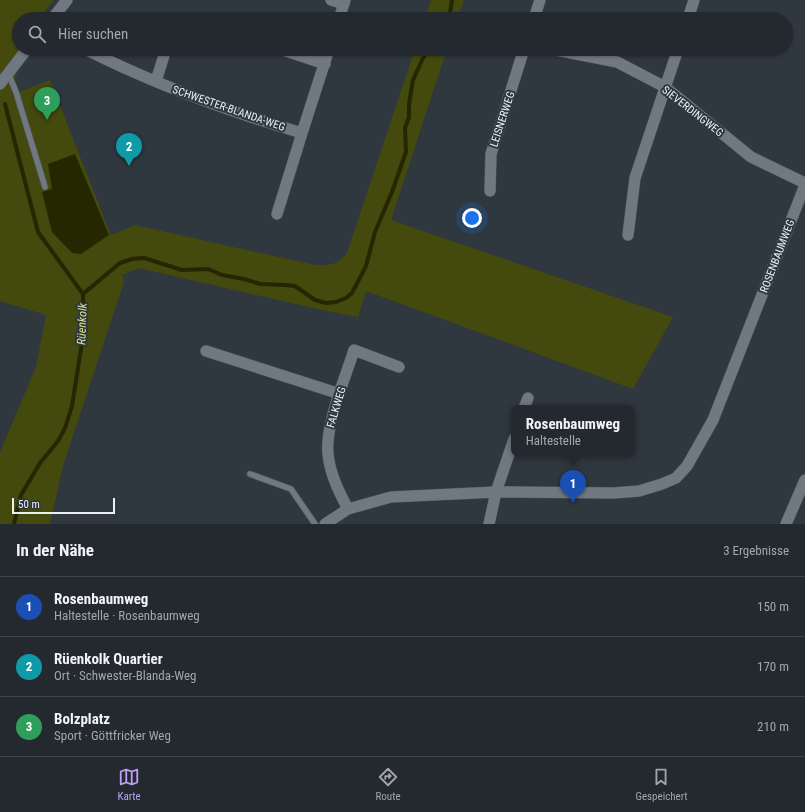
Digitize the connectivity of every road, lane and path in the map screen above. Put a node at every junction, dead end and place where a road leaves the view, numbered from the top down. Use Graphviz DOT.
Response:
graph roads {
  1 [pos="67,0"];
  2 [pos="331,0"];
  3 [pos="540,0"];
  4 [pos="694,0"];
  5 [pos="344,2"];
  6 [pos="58,12"];
  7 [pos="341,12"];
  8 [pos="536,12"];
  9 [pos="690,12"];
  10 [pos="22,56"];
  11 [pos="98,56"];
  12 [pos="164,56"];
  13 [pos="301,56"];
  14 [pos="327,56"];
  15 [pos="522,56"];
  16 [pos="587,56"];
  17 [pos="676,56"];
  18 [pos="325,64"];
  19 [pos="8,73"];
  20 [pos="156,81"];
  21 [pos="0,84"];
  22 [pos="665,88"];
  23 [pos="302,133"];
  24 [pos="805,184"];
  25 [pos="45,187"];
  26 [pos="490,191"];
  27 [pos="278,214"];
  28 [pos="628,235"];
  29 [pos="206,351"];
  30 [pos="399,367"];
  31 [pos="340,394"];
  32 [pos="511,448"];
  33 [pos="250,474"];
  34 [pos="805,480"];
  35 [pos="496,492"];
  36 [pos="348,509"];
  37 [pos="315,524"];
  38 [pos="325,524"];
  39 [pos="489,524"];
  40 [pos="786,524"];
  1 -- 6 [label="street"];
  2 -- 5 [label="street"];
  3 -- 8 [label="street"];
  4 -- 9 [label="street"];
  5 -- 7 [label="street"];
  10 -- 19 [label="street"];
  11 -- 20 [label="street, SCHWESTER-BLANDA-WEG"];
  12 -- 20 [label="street"];
  13 -- 18 [label="street"];
  14 -- 18 [label="street"];
  15 -- 26 [label="street, LEISNERWEG"];
  16 -- 22 [label="street, SIEVERDINGWEG"];
  17 -- 22 [label="street"];
  18 -- 23 [label="street"];
  19 -- 21 [label="street"];
  19 -- 25 [label="lane"];
  20 -- 23 [label="street, SCHWESTER-BLANDA-WEG"];
  22 -- 24 [label="street, SIEVERDINGWEG"];
  22 -- 28 [label="street"];
  23 -- 27 [label="street"];
  24 -- 35 [label="street, ROSENBAUMWEG"];
  29 -- 31 [label="street"];
  30 -- 31 [label="street, FALKWEG"];
  31 -- 36 [label="street, FALKWEG"];
  32 -- 35 [label="street"];
  33 -- 37 [label="lane"];
  34 -- 40 [label="street"];
  35 -- 36 [label="street, ROSENBAUMWEG"];
  35 -- 39 [label="street"];
  36 -- 38 [label="street, ROSENBAUMWEG"];
}
